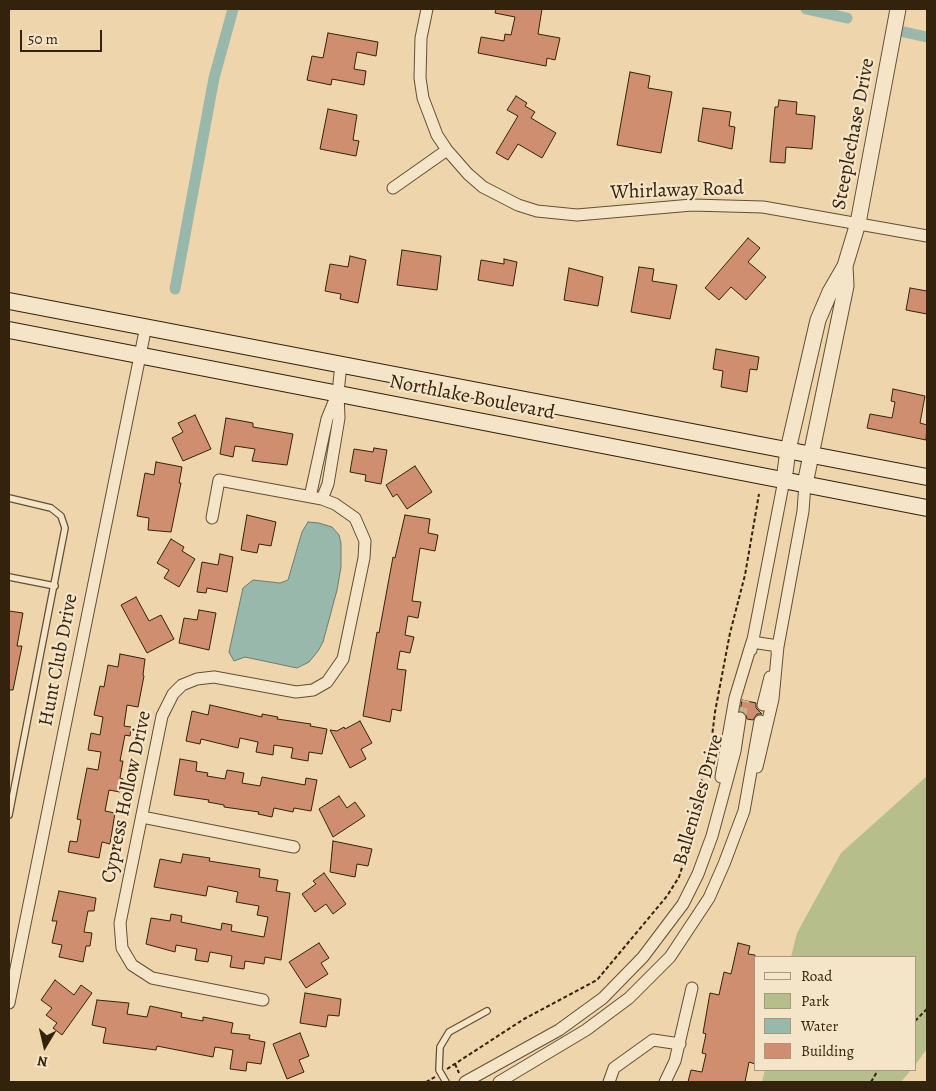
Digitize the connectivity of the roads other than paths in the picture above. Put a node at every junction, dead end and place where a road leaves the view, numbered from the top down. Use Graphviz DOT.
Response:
graph roads {
  1 [pos="427,9"];
  2 [pos="898,9"];
  3 [pos="447,150"];
  4 [pos="393,188"];
  5 [pos="858,223"];
  6 [pos="927,236"];
  7 [pos="845,266"];
  8 [pos="9,301"];
  9 [pos="146,326"];
  10 [pos="9,330"];
  11 [pos="139,354"];
  12 [pos="341,364"];
  13 [pos="338,393"];
  14 [pos="788,450"];
  15 [pos="810,455"];
  16 [pos="927,477"];
  17 [pos="784,480"];
  18 [pos="806,484"];
  19 [pos="9,498"];
  20 [pos="316,498"];
  21 [pos="927,508"];
  22 [pos="212,518"];
  23 [pos="9,577"];
  24 [pos="55,586"];
  25 [pos="752,642"];
  26 [pos="778,646"];
  27 [pos="744,700"];
  28 [pos="763,705"];
  29 [pos="740,718"];
  30 [pos="760,721"];
  31 [pos="735,750"];
  32 [pos="754,754"];
  33 [pos="744,811"];
  34 [pos="718,812"];
  35 [pos="9,816"];
  36 [pos="142,817"];
  37 [pos="294,847"];
  38 [pos="692,988"];
  39 [pos="262,1000"];
  40 [pos="9,1003"];
  41 [pos="487,1011"];
  42 [pos="680,1044"];
  43 [pos="462,1077"];
  44 [pos="446,1082"];
  45 [pos="500,1082"];
  46 [pos="609,1082"];
  47 [pos="664,1082"];
  1 -- 3 [label="street, Whirlaway Road"];
  2 -- 5 [label="street, Steeplechase Drive"];
  3 -- 4 [label="street"];
  3 -- 5 [label="street, Whirlaway Road"];
  5 -- 6 [label="street, Whirlaway Road"];
  5 -- 7 [label="street, Steeplechase Drive"];
  7 -- 14 [label="street, Steeplechase Drive"];
  7 -- 15 [label="street, Steeplechase Drive"];
  8 -- 9 [label="main road, Northlake Boulevard"];
  9 -- 11 [label="street, Hunt Club Drive"];
  9 -- 12 [label="main road, Northlake Boulevard"];
  10 -- 11 [label="main road, Northlake Boulevard"];
  11 -- 13 [label="main road, Northlake Boulevard"];
  11 -- 40 [label="street, Hunt Club Drive"];
  12 -- 13 [label="street"];
  12 -- 14 [label="main road, Northlake Boulevard"];
  13 -- 17 [label="main road, Northlake Boulevard"];
  13 -- 20 [label="street"];
  14 -- 15 [label="main road, Northlake Boulevard"];
  14 -- 17 [label="street, Steeplechase Drive"];
  15 -- 16 [label="main road, Northlake Boulevard"];
  15 -- 18 [label="street, Steeplechase Drive"];
  17 -- 18 [label="main road, Northlake Boulevard"];
  17 -- 25 [label="street"];
  18 -- 21 [label="main road, Northlake Boulevard"];
  18 -- 26 [label="street"];
  19 -- 24 [label="lane"];
  20 -- 22 [label="street, Cypress Hollow Drive"];
  20 -- 36 [label="street, Cypress Hollow Drive"];
  23 -- 24 [label="lane"];
  24 -- 35 [label="lane"];
  25 -- 26 [label="street"];
  25 -- 27 [label="street"];
  25 -- 34 [label="street"];
  26 -- 28 [label="street"];
  26 -- 33 [label="street"];
  29 -- 31 [label="street, Ballenisles Drive"];
  30 -- 32 [label="street, Ballenisles Drive"];
  31 -- 32 [label="street"];
  31 -- 34 [label="street, Ballenisles Drive"];
  32 -- 33 [label="street, Ballenisles Drive"];
  33 -- 45 [label="street, Ballenisles Drive"];
  34 -- 43 [label="street, Ballenisles Drive"];
  36 -- 37 [label="street"];
  36 -- 39 [label="street, Cypress Hollow Drive"];
  38 -- 42 [label="street"];
  41 -- 44 [label="lane"];
  42 -- 46 [label="street"];
  42 -- 47 [label="street"];
}
